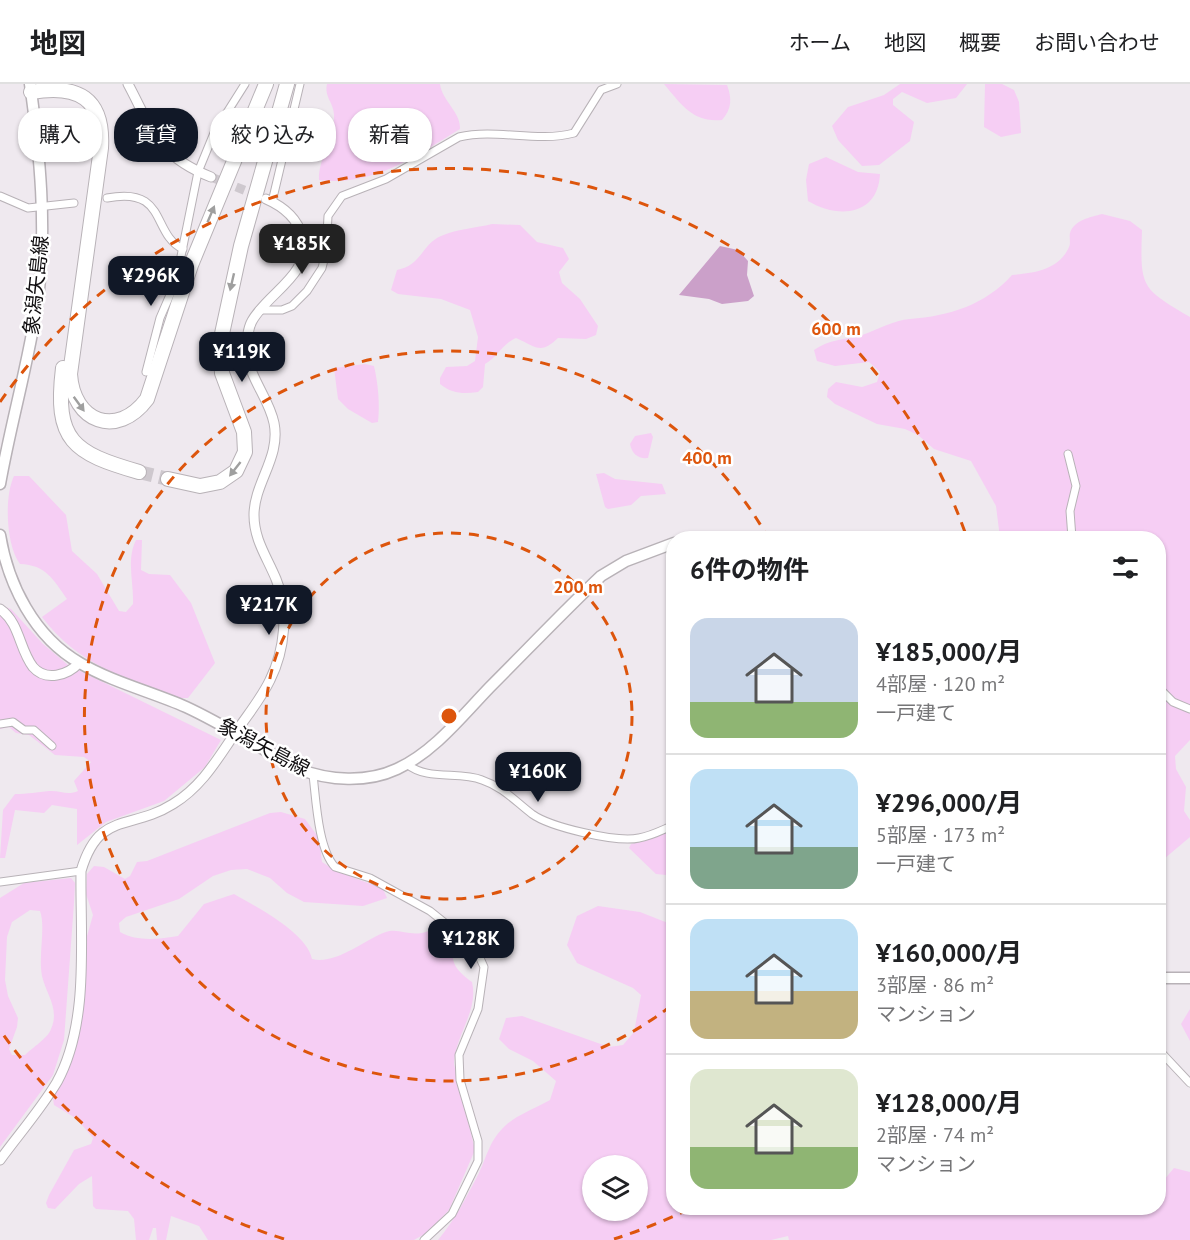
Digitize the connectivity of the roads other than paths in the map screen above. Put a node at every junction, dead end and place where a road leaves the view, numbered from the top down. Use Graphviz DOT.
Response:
graph roads {
  1 [pos="128,84"];
  2 [pos="244,84"];
  3 [pos="266,84"];
  4 [pos="287,84"];
  5 [pos="300,84"];
  6 [pos="617,84"];
  7 [pos="30,88"];
  8 [pos="198,172"];
  9 [pos="211,177"];
  10 [pos="0,196"];
  11 [pos="107,198"];
  12 [pos="269,200"];
  13 [pos="74,203"];
  14 [pos="41,208"];
  15 [pos="183,249"];
  16 [pos="259,310"];
  17 [pos="146,372"];
  18 [pos="1068,454"];
  19 [pos="139,472"];
  20 [pos="168,480"];
  21 [pos="0,484"];
  22 [pos="1071,531"];
  23 [pos="0,535"];
  24 [pos="666,546"];
  25 [pos="0,609"];
  26 [pos="80,663"];
  27 [pos="1166,695"];
  28 [pos="1190,709"];
  29 [pos="0,724"];
  30 [pos="236,732"];
  31 [pos="52,746"];
  32 [pos="407,764"];
  33 [pos="313,775"];
  34 [pos="666,828"];
  35 [pos="81,871"];
  36 [pos="0,882"];
  37 [pos="1166,978"];
  38 [pos="1190,978"];
  39 [pos="1166,1058"];
  40 [pos="1190,1083"];
  41 [pos="0,1160"];
  42 [pos="424,1240"];
  1 -- 8 [label="street"];
  2 -- 8 [label="street"];
  7 -- 3 [label="highway, one-way"];
  4 -- 20 [label="highway, one-way"];
  5 -- 12 [label="street"];
  6 -- 16 [label="street"];
  7 -- 14 [label="main road, 象潟矢島線"];
  7 -- 19 [label="highway"];
  8 -- 9 [label="street"];
  8 -- 15 [label="street"];
  10 -- 14 [label="street"];
  11 -- 15 [label="street"];
  12 -- 16 [label="street"];
  13 -- 14 [label="street"];
  14 -- 21 [label="main road, 象潟矢島線"];
  15 -- 17 [label="street"];
  16 -- 30 [label="street"];
  18 -- 22 [label="street"];
  23 -- 26 [label="main road, 象潟矢島線"];
  24 -- 32 [label="main road, 象潟矢島線"];
  25 -- 26 [label="street"];
  26 -- 30 [label="main road, 象潟矢島線"];
  27 -- 28 [label="street"];
  29 -- 31 [label="street"];
  30 -- 33 [label="main road, 象潟矢島線"];
  30 -- 35 [label="street"];
  32 -- 33 [label="main road, 象潟矢島線"];
  32 -- 34 [label="street"];
  33 -- 42 [label="street"];
  35 -- 36 [label="street"];
  35 -- 41 [label="street"];
  37 -- 38 [label="main road"];
  39 -- 40 [label="street"];
}
